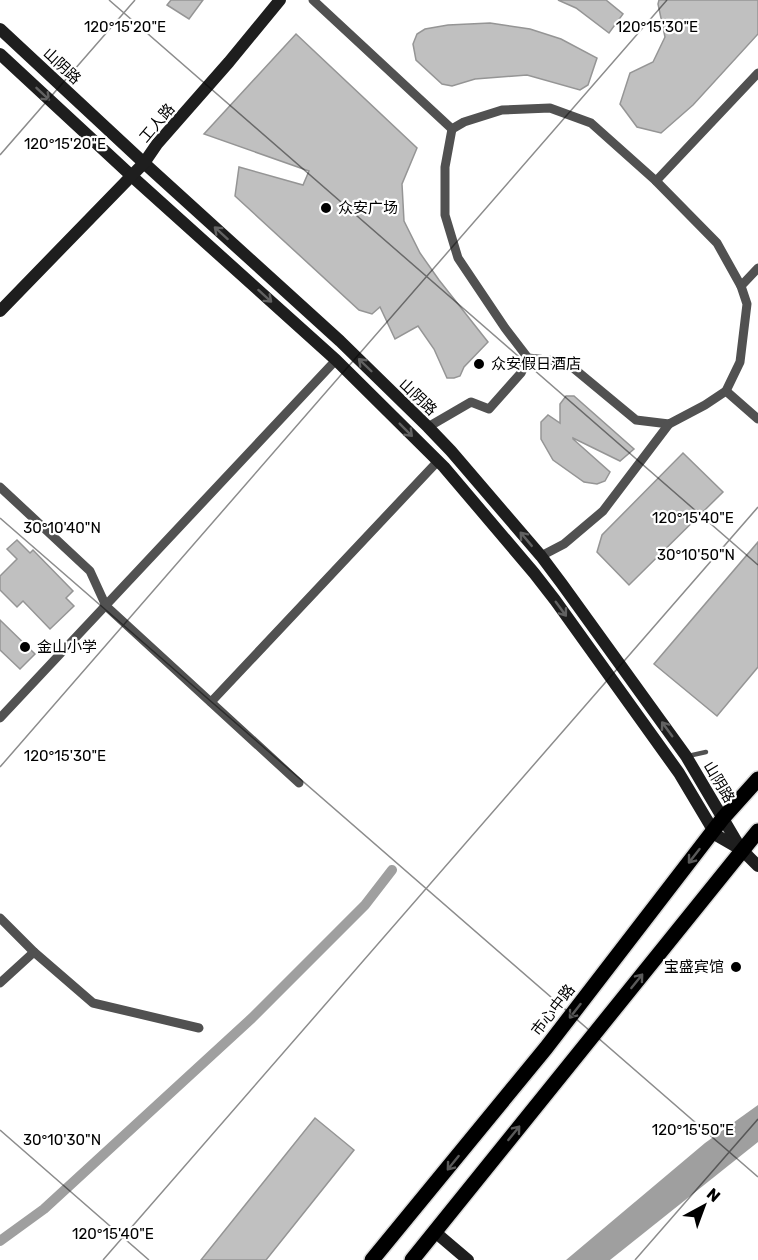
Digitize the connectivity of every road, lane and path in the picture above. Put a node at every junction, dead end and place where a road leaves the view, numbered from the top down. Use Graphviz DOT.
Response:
graph roads {
  1 [pos="280,0"];
  2 [pos="313,0"];
  3 [pos="0,29"];
  4 [pos="0,54"];
  5 [pos="758,73"];
  6 [pos="452,129"];
  7 [pos="144,163"];
  8 [pos="132,176"];
  9 [pos="656,181"];
  10 [pos="758,268"];
  11 [pos="741,286"];
  12 [pos="0,311"];
  13 [pos="528,358"];
  14 [pos="336,360"];
  15 [pos="726,391"];
  16 [pos="758,419"];
  17 [pos="669,424"];
  18 [pos="428,427"];
  19 [pos="438,461"];
  20 [pos="0,487"];
  21 [pos="541,556"];
  22 [pos="106,606"];
  23 [pos="211,702"];
  24 [pos="0,718"];
  25 [pos="706,752"];
  26 [pos="686,756"];
  27 [pos="758,779"];
  28 [pos="299,783"];
  29 [pos="723,818"];
  30 [pos="714,831"];
  31 [pos="758,831"];
  32 [pos="742,850"];
  33 [pos="758,866"];
  34 [pos="0,918"];
  35 [pos="34,952"];
  36 [pos="0,983"];
  37 [pos="199,1028"];
  38 [pos="435,1232"];
  39 [pos="372,1260"];
  40 [pos="412,1260"];
  41 [pos="468,1260"];
  1 -- 7 [label="main road, 工人路"];
  2 -- 6 [label="street"];
  3 -- 7 [label="main road, 山阴路"];
  4 -- 8 [label="main road, 山阴路, one-way"];
  5 -- 9 [label="street"];
  6 -- 9 [label="street"];
  6 -- 13 [label="street"];
  7 -- 8 [label="main road, 工人路"];
  18 -- 7 [label="main road, 山阴路, one-way"];
  8 -- 12 [label="main road, 工人路"];
  8 -- 14 [label="main road, 山阴路, one-way"];
  9 -- 11 [label="street"];
  10 -- 11 [label="street"];
  11 -- 15 [label="street"];
  13 -- 17 [label="street"];
  13 -- 18 [label="street"];
  14 -- 19 [label="main road, 山阴路, one-way"];
  14 -- 22 [label="street"];
  15 -- 16 [label="street"];
  15 -- 17 [label="street"];
  17 -- 21 [label="street"];
  21 -- 18 [label="main road, 山阴路, one-way"];
  19 -- 23 [label="street"];
  19 -- 30 [label="main road, 山阴路, one-way"];
  20 -- 22 [label="street"];
  26 -- 21 [label="main road, 山阴路, one-way"];
  22 -- 23 [label="street"];
  22 -- 24 [label="street"];
  23 -- 28 [label="street"];
  25 -- 26 [label="lane"];
  26 -- 29 [label="main road, 山阴路"];
  27 -- 29 [label="main road, 市心中路"];
  29 -- 30 [label="main road, 市心中路"];
  29 -- 32 [label="main road, 山阴路"];
  30 -- 32 [label="main road, 山阴路"];
  30 -- 39 [label="main road, 市心中路, one-way"];
  31 -- 32 [label="main road"];
  32 -- 33 [label="main road, 山阴路"];
  38 -- 32 [label="main road, one-way"];
  34 -- 35 [label="street"];
  35 -- 36 [label="street"];
  35 -- 37 [label="street"];
  38 -- 40 [label="main road"];
  38 -- 41 [label="main road"];
}
